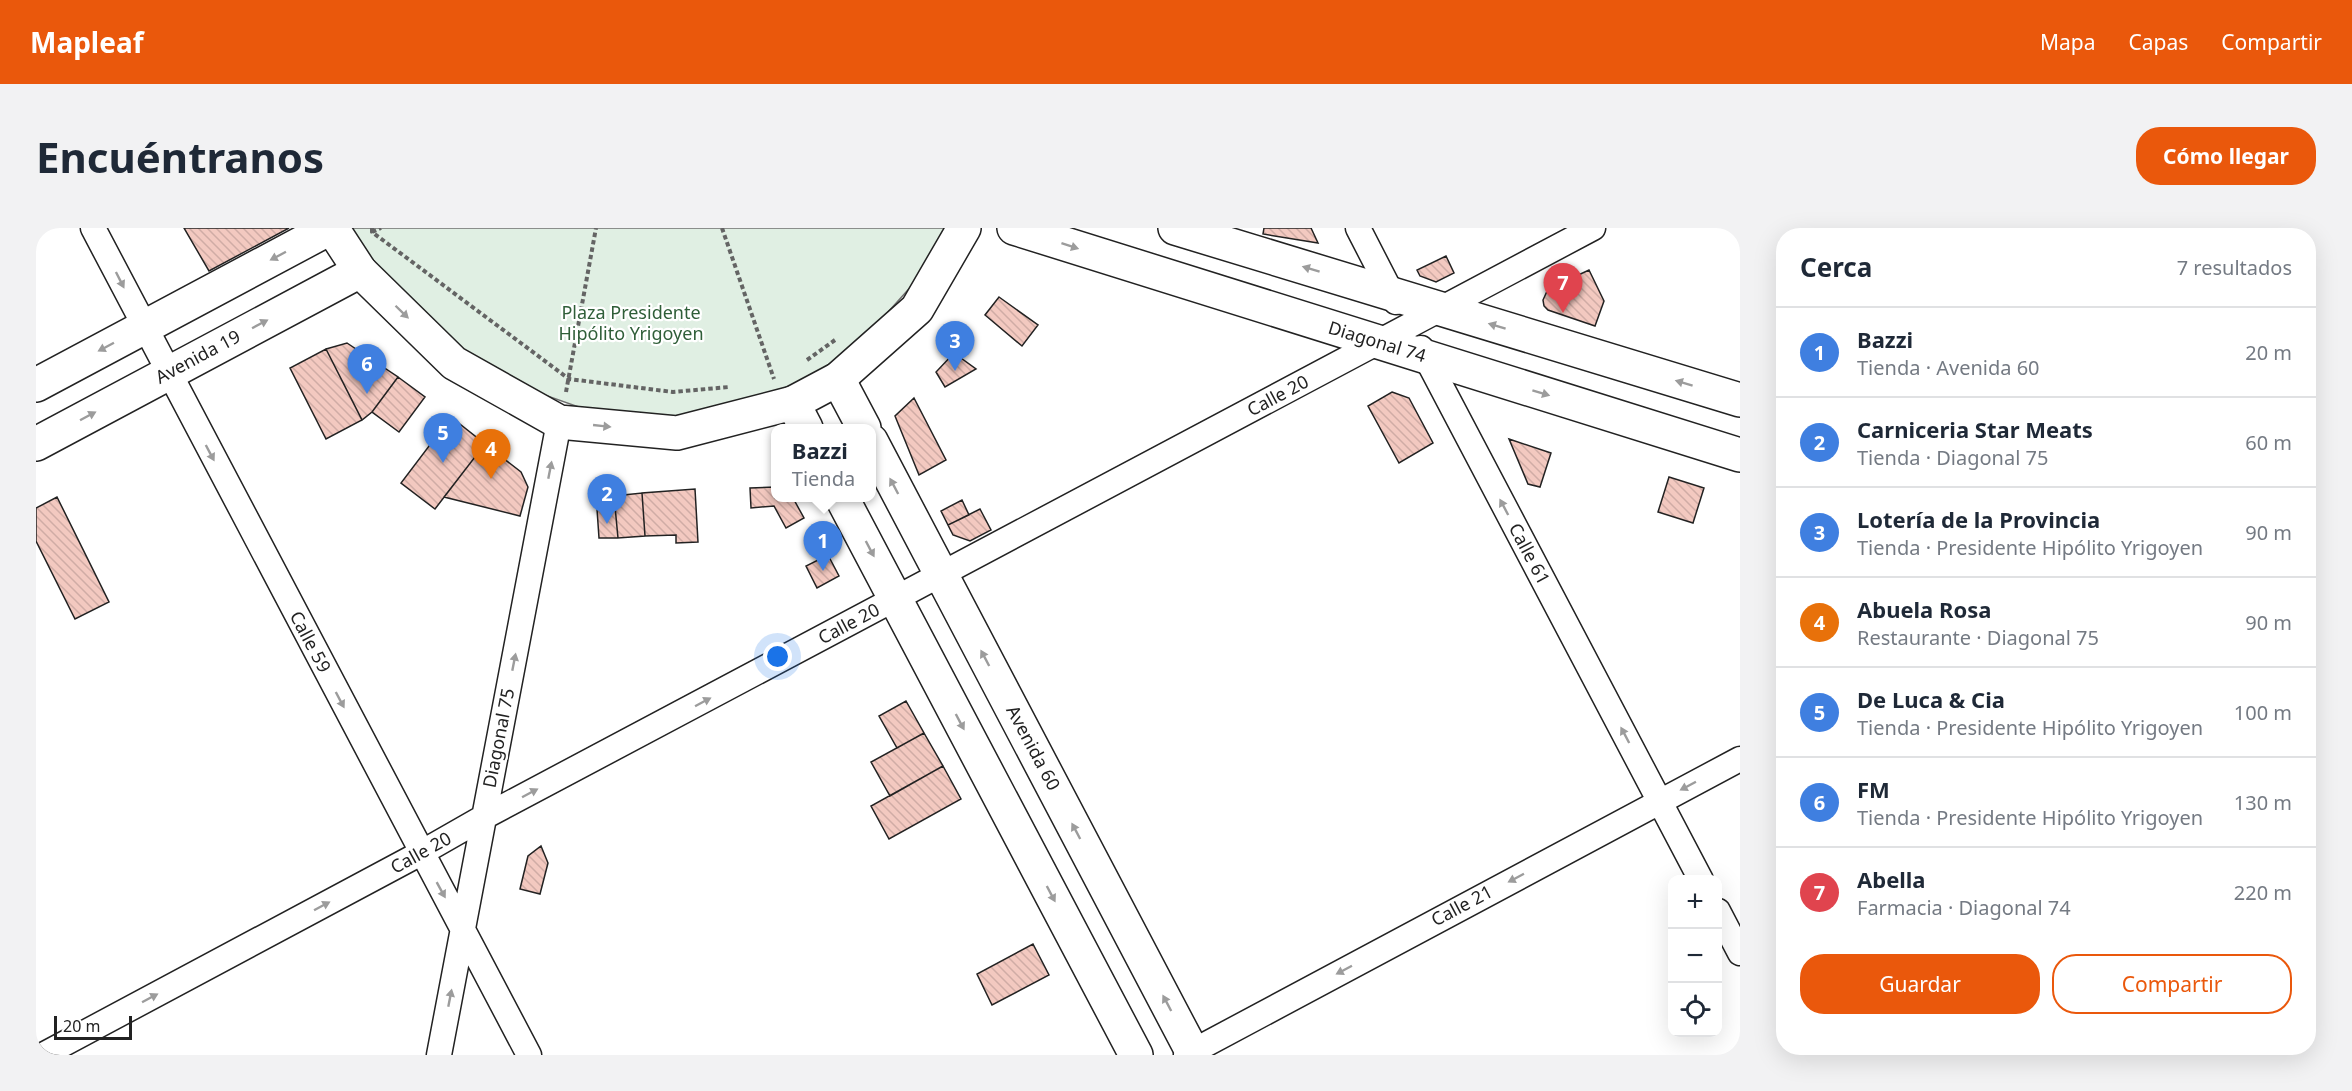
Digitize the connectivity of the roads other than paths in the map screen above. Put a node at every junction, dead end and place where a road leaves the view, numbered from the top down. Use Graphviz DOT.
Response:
graph roads {
  1 [pos="93,228"];
  2 [pos="331,228"];
  3 [pos="964,228"];
  4 [pos="1014,228"];
  5 [pos="1175,228"];
  6 [pos="1358,228"];
  7 [pos="1593,228"];
  8 [pos="360,271"];
  9 [pos="1392,294"];
  10 [pos="1441,309"];
  11 [pos="1409,326"];
  12 [pos="144,327"];
  13 [pos="1378,343"];
  14 [pos="1425,357"];
  15 [pos="168,373"];
  16 [pos="838,379"];
  17 [pos="36,385"];
  18 [pos="1740,400"];
  19 [pos="793,403"];
  20 [pos="559,422"];
  21 [pos="861,424"];
  22 [pos="36,444"];
  23 [pos="876,450"];
  24 [pos="1740,455"];
  25 [pos="844,502"];
  26 [pos="942,575"];
  27 [pos="896,600"];
  28 [pos="1740,759"];
  29 [pos="1660,801"];
  30 [pos="484,818"];
  31 [pos="421,853"];
  32 [pos="1699,875"];
  33 [pos="1722,919"];
  34 [pos="463,929"];
  35 [pos="1740,953"];
  36 [pos="1191,1053"];
  37 [pos="43,1055"];
  38 [pos="439,1055"];
  39 [pos="529,1055"];
  40 [pos="1136,1055"];
  1 -- 12 [label="street, Calle 59, one-way"];
  2 -- 8 [label="main road"];
  2 -- 12 [label="main road, one-way"];
  3 -- 16 [label="main road"];
  4 -- 13 [label="main road, Diagonal 74, one-way"];
  9 -- 5 [label="main road, one-way"];
  6 -- 9 [label="street, Calle 61"];
  7 -- 10 [label="street, Calle 20"];
  15 -- 8 [label="main road, Avenida 19, one-way"];
  8 -- 20 [label="main road, one-way"];
  9 -- 10 [label="main road"];
  9 -- 11 [label="street, Calle 61"];
  10 -- 11 [label="street, Calle 20"];
  18 -- 10 [label="main road, one-way"];
  11 -- 13 [label="street, Calle 20"];
  11 -- 14 [label="street, Calle 61"];
  12 -- 15 [label="street, Calle 59"];
  12 -- 17 [label="main road, one-way"];
  13 -- 14 [label="main road, Diagonal 74"];
  13 -- 26 [label="street, Calle 20"];
  14 -- 24 [label="main road, Diagonal 74, one-way"];
  29 -- 14 [label="street, Calle 61, one-way"];
  22 -- 15 [label="main road, Avenida 19, one-way"];
  15 -- 31 [label="street, Calle 59, one-way"];
  16 -- 19 [label="main road"];
  16 -- 21 [label="main road"];
  20 -- 19 [label="main road, one-way"];
  30 -- 20 [label="street, Diagonal 75, one-way"];
  26 -- 23 [label="main road, Avenida 60, one-way"];
  25 -- 27 [label="main road, one-way"];
  26 -- 27 [label="street, Calle 20"];
  36 -- 26 [label="main road, Avenida 60, one-way"];
  30 -- 27 [label="street, Calle 20, one-way"];
  27 -- 40 [label="main road, one-way"];
  28 -- 29 [label="street, Calle 21, one-way"];
  29 -- 32 [label="street, Calle 61"];
  29 -- 36 [label="street, Calle 21, one-way"];
  30 -- 31 [label="street, Calle 20"];
  30 -- 34 [label="street, Diagonal 75"];
  31 -- 34 [label="street, Calle 59, one-way"];
  37 -- 31 [label="street, Calle 20, one-way"];
  33 -- 35 [label="street"];
  38 -- 34 [label="street, Diagonal 75, one-way"];
  34 -- 39 [label="street, Calle 59"];
}
